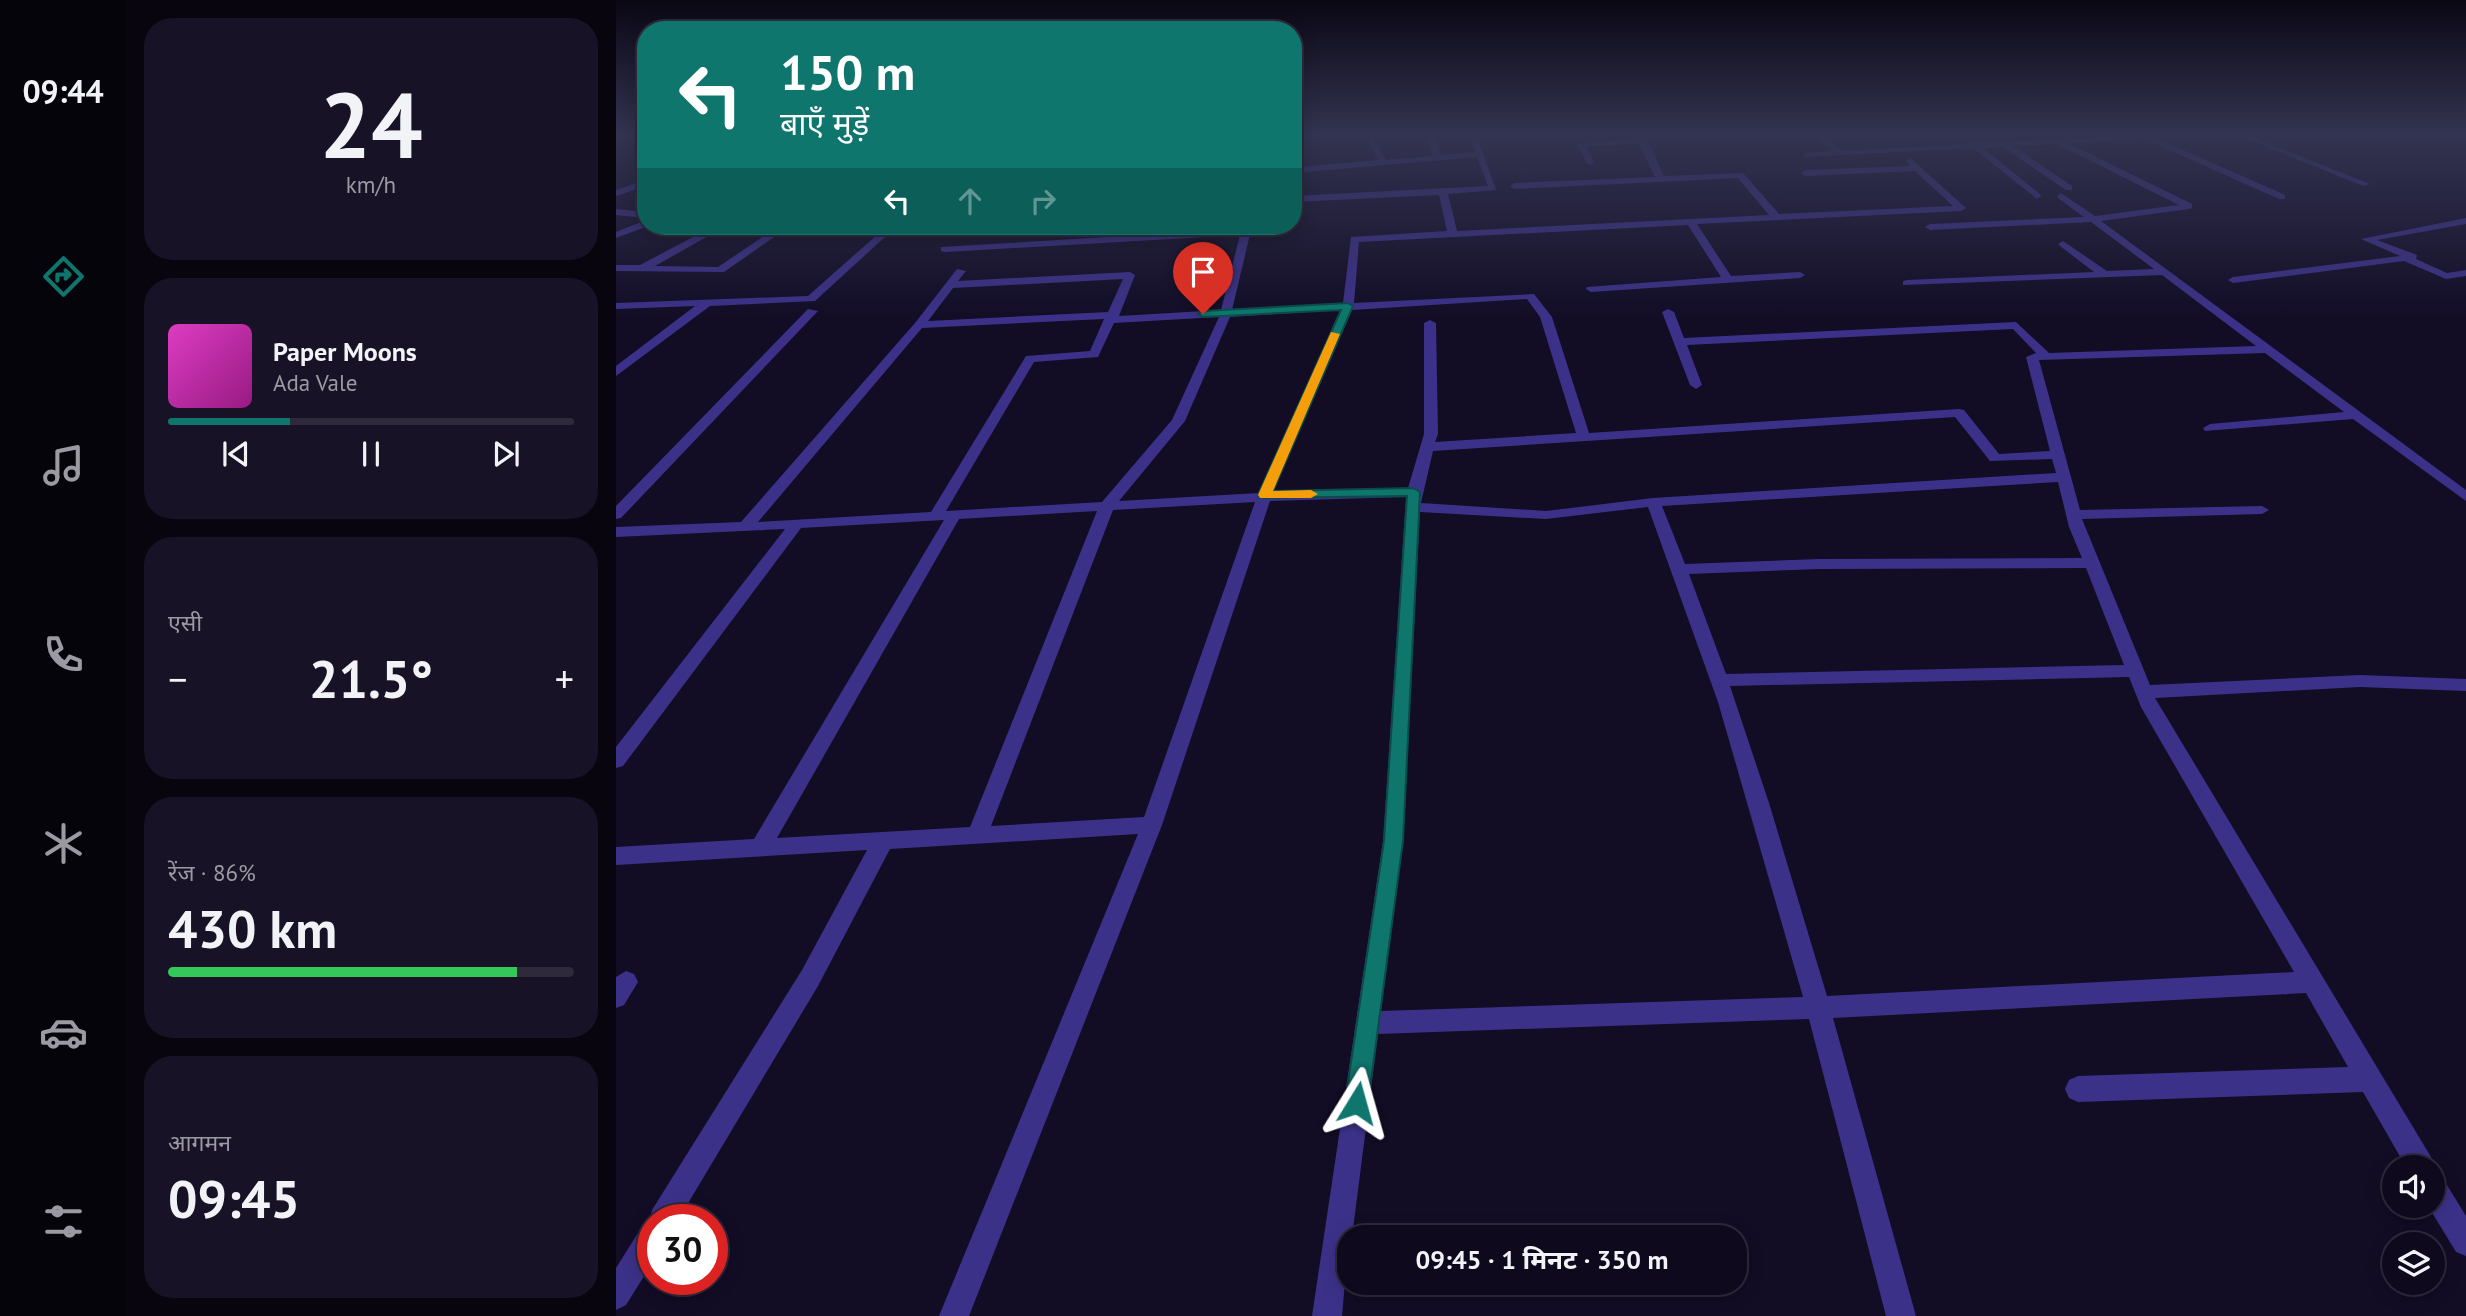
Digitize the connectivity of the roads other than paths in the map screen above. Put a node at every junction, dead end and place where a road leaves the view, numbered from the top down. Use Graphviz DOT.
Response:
graph roads {
  1 [pos="1327,197"];
  2 [pos="1444,197"];
  3 [pos="1759,197"];
  4 [pos="1949,197"];
  5 [pos="2063,197"];
  6 [pos="2172,197"];
  7 [pos="1302,199"];
  8 [pos="616,212"];
  9 [pos="637,214"];
  10 [pos="1777,218"];
  11 [pos="2093,219"];
  12 [pos="2466,221"];
  13 [pos="1690,222"];
  14 [pos="637,227"];
  15 [pos="1930,227"];
  16 [pos="616,235"];
  17 [pos="705,235"];
  18 [pos="772,235"];
  19 [pos="883,235"];
  20 [pos="1087,235"];
  21 [pos="1165,235"];
  22 [pos="1245,235"];
  23 [pos="1453,235"];
  24 [pos="1084,241"];
  25 [pos="2063,244"];
  26 [pos="945,249"];
  27 [pos="2405,258"];
  28 [pos="616,268"];
  29 [pos="638,270"];
  30 [pos="961,271"];
  31 [pos="2164,272"];
  32 [pos="2466,273"];
  33 [pos="1800,275"];
  34 [pos="2105,275"];
  35 [pos="1728,280"];
  36 [pos="2233,280"];
  37 [pos="1907,283"];
  38 [pos="950,285"];
  39 [pos="1591,289"];
  40 [pos="707,303"];
  41 [pos="812,305"];
  42 [pos="616,306"];
  43 [pos="1348,306"];
  44 [pos="1668,312"];
  45 [pos="1226,313"];
  46 [pos="1113,317"];
  47 [pos="1430,323"];
  48 [pos="919,325"];
  49 [pos="1679,342"];
  50 [pos="2266,349"];
  51 [pos="2046,357"];
  52 [pos="616,372"];
  53 [pos="1696,385"];
  54 [pos="2354,415"];
  55 [pos="2210,428"];
  56 [pos="1584,438"];
  57 [pos="1427,447"];
  58 [pos="2058,455"];
  59 [pos="2064,477"];
  60 [pos="1265,495"];
  61 [pos="2466,497"];
  62 [pos="1413,499"];
  63 [pos="1653,502"];
  64 [pos="1107,505"];
  65 [pos="2262,510"];
  66 [pos="616,515"];
  67 [pos="2074,515"];
  68 [pos="944,516"];
  69 [pos="796,526"];
  70 [pos="744,528"];
  71 [pos="616,532"];
  72 [pos="2092,563"];
  73 [pos="1680,569"];
  74 [pos="2135,671"];
  75 [pos="1718,680"];
  76 [pos="2466,685"];
  77 [pos="2144,692"];
  78 [pos="616,761"];
  79 [pos="1152,825"];
  80 [pos="977,836"];
  81 [pos="883,841"];
  82 [pos="760,848"];
  83 [pos="616,856"];
  84 [pos="2310,982"];
  85 [pos="1817,1008"];
  86 [pos="1368,1023"];
  87 [pos="2367,1079"];
  88 [pos="2078,1089"];
  89 [pos="2414,1155"];
  90 [pos="672,1204"];
  91 [pos="2445,1208"];
  92 [pos="2466,1242"];
  93 [pos="637,1261"];
  94 [pos="616,1295"];
  95 [pos="954,1316"];
  96 [pos="1327,1316"];
  97 [pos="1901,1316"];
  1 -- 7 [label="street"];
  2 -- 23 [label="street"];
  3 -- 10 [label="street"];
  4 -- 10 [label="street"];
  5 -- 11 [label="street"];
  6 -- 11 [label="street"];
  8 -- 9 [label="street"];
  10 -- 13 [label="street"];
  11 -- 15 [label="street"];
  11 -- 31 [label="street"];
  12 -- 27 [label="street"];
  13 -- 23 [label="street"];
  13 -- 35 [label="street"];
  14 -- 16 [label="street"];
  17 -- 29 [label="street"];
  18 -- 29 [label="street"];
  19 -- 41 [label="street"];
  20 -- 24 [label="street"];
  21 -- 24 [label="street"];
  22 -- 45 [label="street"];
  23 -- 43 [label="street"];
  24 -- 26 [label="street"];
  25 -- 34 [label="street"];
  27 -- 32 [label="street"];
  27 -- 36 [label="street"];
  28 -- 29 [label="street"];
  30 -- 38 [label="street"];
  31 -- 34 [label="street"];
  31 -- 50 [label="street"];
  33 -- 35 [label="street"];
  34 -- 37 [label="street"];
  35 -- 39 [label="street"];
  38 -- 46 [label="street"];
  38 -- 48 [label="street"];
  40 -- 41 [label="street"];
  40 -- 42 [label="street"];
  40 -- 52 [label="street"];
  41 -- 66 [label="street"];
  43 -- 45 [label="street"];
  43 -- 56 [label="street"];
  43 -- 60 [label="street"];
  44 -- 49 [label="street"];
  45 -- 46 [label="street"];
  45 -- 64 [label="street"];
  46 -- 48 [label="street"];
  46 -- 68 [label="street"];
  47 -- 57 [label="street"];
  48 -- 70 [label="street"];
  49 -- 51 [label="street"];
  49 -- 53 [label="street"];
  50 -- 51 [label="street"];
  50 -- 54 [label="street"];
  51 -- 58 [label="street"];
  54 -- 55 [label="street"];
  54 -- 61 [label="street"];
  56 -- 57 [label="street"];
  56 -- 58 [label="street"];
  57 -- 62 [label="street"];
  58 -- 59 [label="street"];
  59 -- 63 [label="street"];
  59 -- 67 [label="street"];
  60 -- 62 [label="street"];
  60 -- 64 [label="street"];
  60 -- 79 [label="street"];
  62 -- 63 [label="street"];
  62 -- 86 [label="street"];
  63 -- 73 [label="street"];
  64 -- 68 [label="street"];
  64 -- 80 [label="street"];
  65 -- 67 [label="street"];
  67 -- 72 [label="street"];
  68 -- 69 [label="street"];
  68 -- 82 [label="street"];
  69 -- 70 [label="street"];
  69 -- 78 [label="street"];
  70 -- 71 [label="street"];
  72 -- 73 [label="street"];
  72 -- 74 [label="street"];
  73 -- 75 [label="street"];
  74 -- 75 [label="street"];
  74 -- 77 [label="street"];
  75 -- 85 [label="street"];
  76 -- 77 [label="street"];
  77 -- 84 [label="street"];
  79 -- 80 [label="street"];
  79 -- 95 [label="street"];
  80 -- 81 [label="street"];
  81 -- 82 [label="street"];
  81 -- 90 [label="street"];
  82 -- 83 [label="street"];
  84 -- 85 [label="street"];
  84 -- 87 [label="street"];
  85 -- 86 [label="street"];
  85 -- 97 [label="street"];
  86 -- 96 [label="street"];
  87 -- 88 [label="street"];
  87 -- 89 [label="street"];
  91 -- 92 [label="street"];
  93 -- 94 [label="street"];
}
